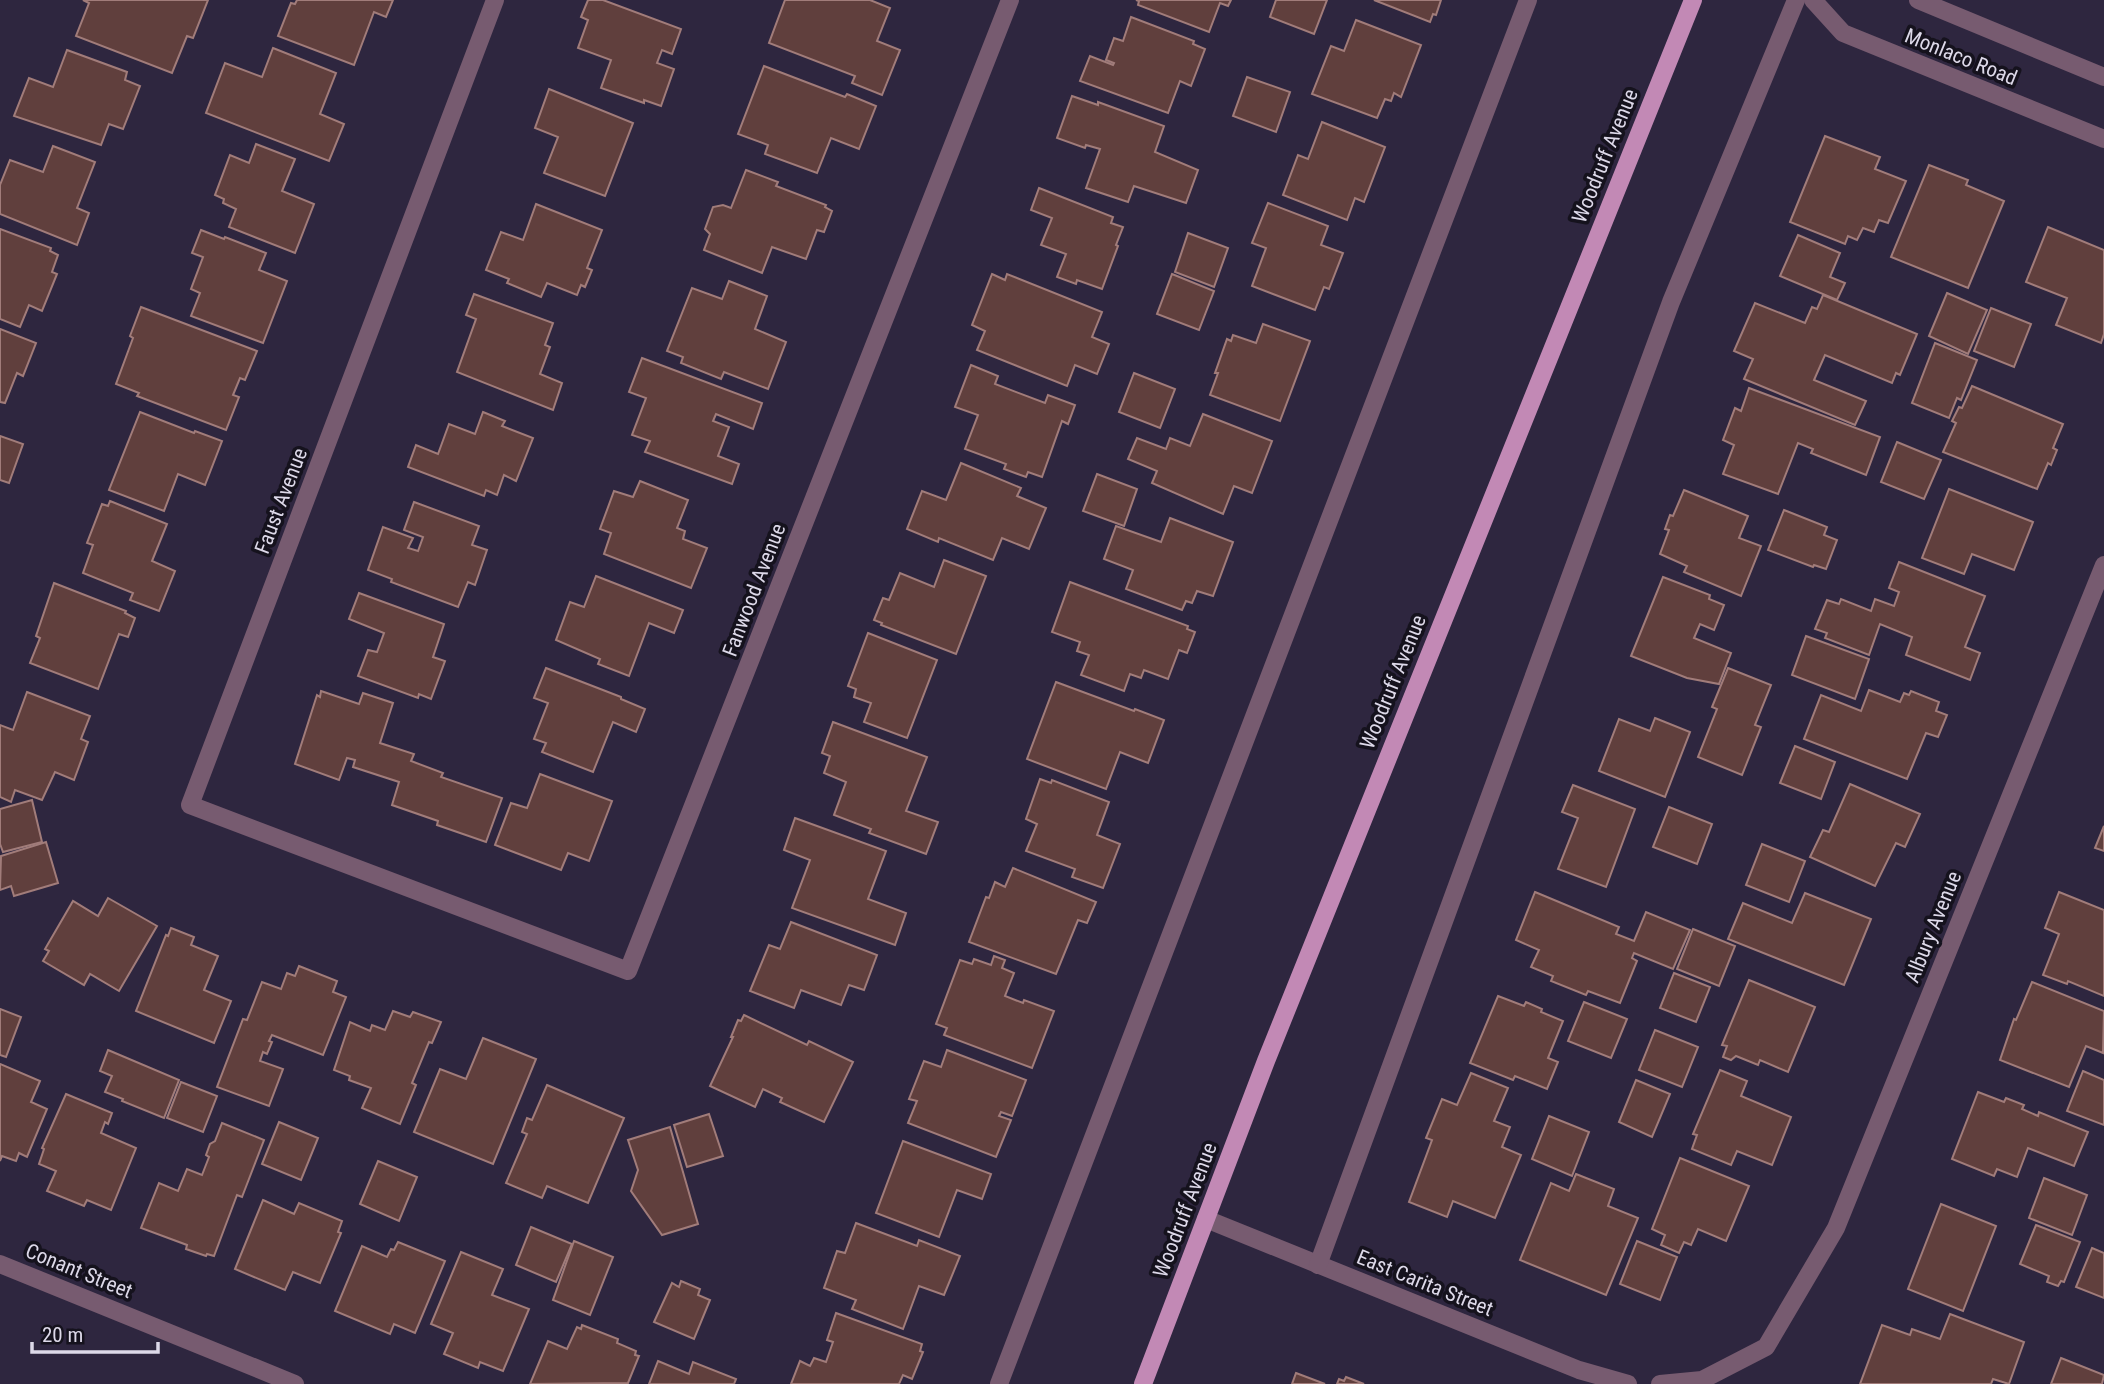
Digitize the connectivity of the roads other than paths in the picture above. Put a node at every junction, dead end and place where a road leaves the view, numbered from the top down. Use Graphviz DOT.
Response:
graph roads {
  1 [pos="495,0"];
  2 [pos="1010,0"];
  3 [pos="1528,0"];
  4 [pos="1693,0"];
  5 [pos="1796,0"];
  6 [pos="1813,0"];
  7 [pos="1918,0"];
  8 [pos="2104,77"];
  9 [pos="2104,139"];
  10 [pos="2104,565"];
  11 [pos="402,887"];
  12 [pos="1206,1219"];
  13 [pos="0,1264"];
  14 [pos="1318,1265"];
  15 [pos="295,1384"];
  16 [pos="999,1384"];
  17 [pos="1143,1384"];
  18 [pos="1628,1384"];
  19 [pos="1660,1384"];
  1 -- 11 [label="street, Faust Avenue"];
  2 -- 11 [label="street, Fanwood Avenue"];
  3 -- 16 [label="street"];
  4 -- 12 [label="main road, Woodruff Avenue"];
  5 -- 14 [label="street"];
  6 -- 9 [label="street, Monlaco Road"];
  7 -- 8 [label="street, Monlaco Road"];
  10 -- 19 [label="street, Albury Avenue"];
  12 -- 14 [label="street, East Carita Street"];
  12 -- 17 [label="main road, Woodruff Avenue"];
  13 -- 15 [label="street, Conant Street"];
  14 -- 18 [label="street, East Carita Street"];
}
